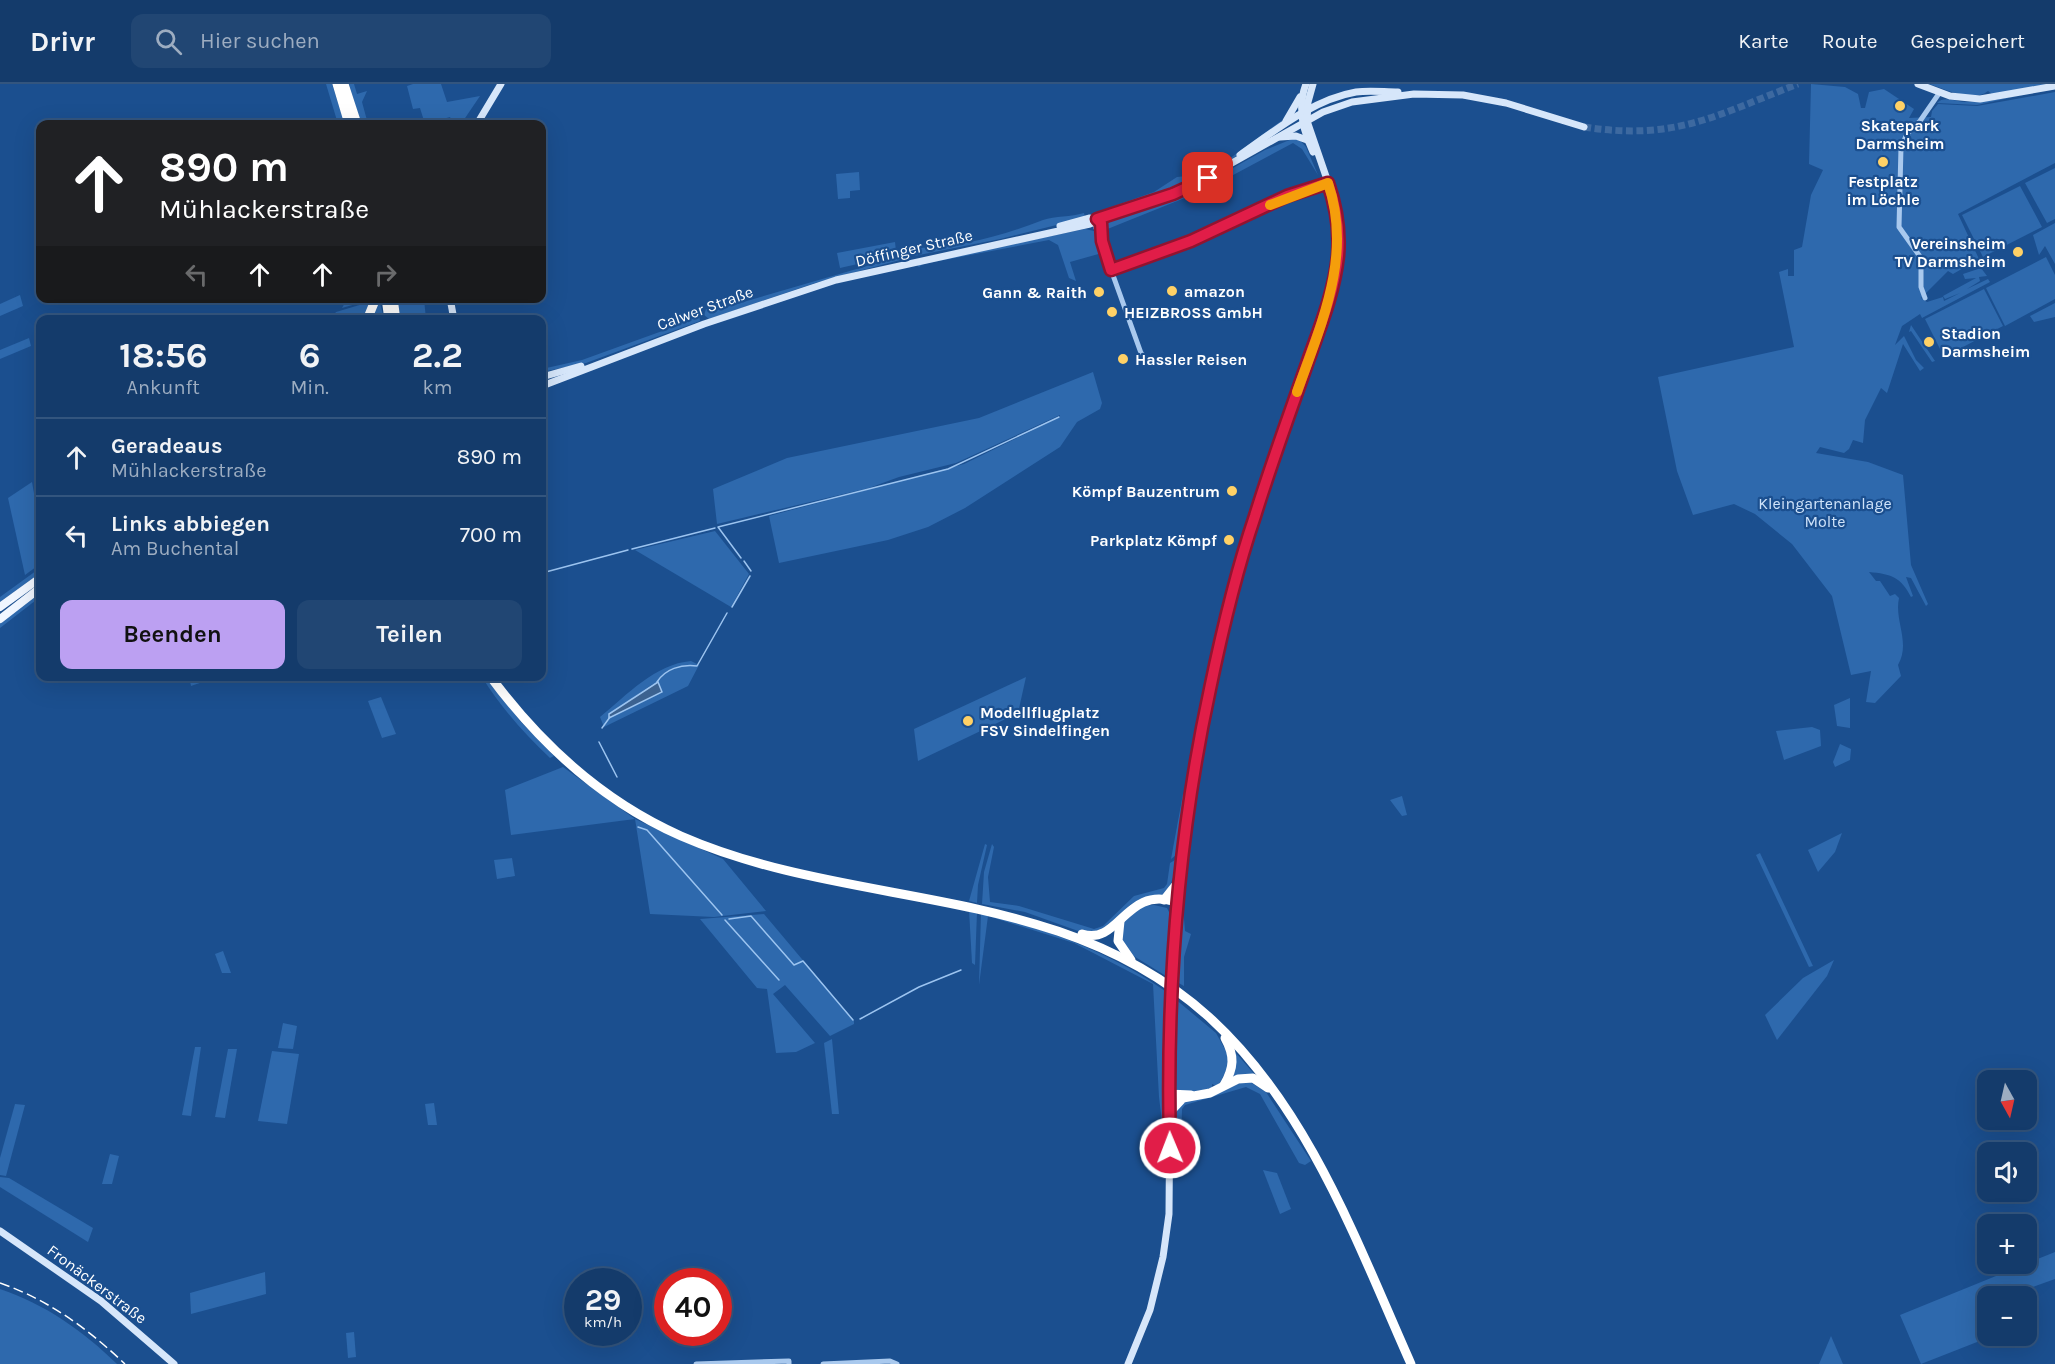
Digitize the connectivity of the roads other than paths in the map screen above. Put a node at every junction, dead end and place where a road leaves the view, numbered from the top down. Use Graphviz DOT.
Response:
graph roads {
  1 [pos="337,84"];
  2 [pos="344,84"];
  3 [pos="501,84"];
  4 [pos="1918,84"];
  5 [pos="2055,86"];
  6 [pos="1308,87"];
  7 [pos="1936,91"];
  8 [pos="1414,94"];
  9 [pos="1334,98"];
  10 [pos="1319,114"];
  11 [pos="1305,117"];
  12 [pos="348,120"];
  13 [pos="356,120"];
  14 [pos="479,120"];
  15 [pos="1281,127"];
  16 [pos="1584,127"];
  17 [pos="1278,138"];
  18 [pos="1310,141"];
  19 [pos="1233,164"];
  20 [pos="1328,183"];
  21 [pos="1097,219"];
  22 [pos="1111,270"];
  23 [pos="820,284"];
  24 [pos="1925,298"];
  25 [pos="601,362"];
  26 [pos="1149,362"];
  27 [pos="546,376"];
  28 [pos="546,384"];
  29 [pos="36,581"];
  30 [pos="36,591"];
  31 [pos="0,608"];
  32 [pos="0,619"];
  33 [pos="495,681"];
  34 [pos="1179,881"];
  35 [pos="1160,901"];
  36 [pos="1176,905"];
  37 [pos="1120,919"];
  38 [pos="1065,932"];
  39 [pos="1134,964"];
  40 [pos="1222,1030"];
  41 [pos="1224,1085"];
  42 [pos="1275,1093"];
  43 [pos="1193,1095"];
  44 [pos="1168,1096"];
  45 [pos="1183,1098"];
  46 [pos="1170,1113"];
  47 [pos="0,1231"];
  48 [pos="750,1363"];
  49 [pos="174,1364"];
  50 [pos="696,1364"];
  51 [pos="713,1364"];
  52 [pos="789,1364"];
  53 [pos="824,1364"];
  54 [pos="897,1364"];
  55 [pos="1128,1364"];
  56 [pos="1412,1364"];
  1 -- 12 [label="highway"];
  2 -- 13 [label="highway"];
  3 -- 14 [label="main road"];
  4 -- 7 [label="main road"];
  5 -- 7 [label="main road"];
  6 -- 9 [label="main road"];
  6 -- 11 [label="main road"];
  6 -- 15 [label="main road"];
  7 -- 24 [label="street"];
  8 -- 9 [label="main road, Döffinger Straße"];
  8 -- 10 [label="main road"];
  8 -- 16 [label="main road"];
  9 -- 11 [label="main road, Döffinger Straße"];
  10 -- 11 [label="main road"];
  10 -- 18 [label="main road"];
  11 -- 15 [label="main road, Döffinger Straße"];
  11 -- 17 [label="main road, Döffinger Straße"];
  11 -- 18 [label="main road"];
  15 -- 19 [label="main road, Döffinger Straße"];
  17 -- 18 [label="main road"];
  17 -- 19 [label="main road, Döffinger Straße"];
  18 -- 20 [label="main road"];
  19 -- 21 [label="main road, Döffinger Straße"];
  20 -- 22 [label="street"];
  20 -- 34 [label="main road"];
  21 -- 22 [label="street"];
  21 -- 23 [label="main road, Döffinger Straße"];
  22 -- 26 [label="street"];
  23 -- 25 [label="main road, Calwer Straße"];
  25 -- 27 [label="main road, Calwer Straße"];
  25 -- 28 [label="main road, Calwer Straße"];
  29 -- 31 [label="main road"];
  30 -- 32 [label="main road"];
  33 -- 38 [label="highway"];
  34 -- 35 [label="highway"];
  34 -- 36 [label="main road"];
  35 -- 36 [label="highway"];
  35 -- 37 [label="highway"];
  36 -- 44 [label="main road"];
  37 -- 38 [label="highway"];
  37 -- 39 [label="highway"];
  38 -- 39 [label="highway"];
  39 -- 40 [label="highway"];
  40 -- 41 [label="highway"];
  40 -- 42 [label="highway"];
  41 -- 42 [label="highway"];
  41 -- 43 [label="highway"];
  42 -- 56 [label="highway"];
  43 -- 44 [label="highway"];
  43 -- 45 [label="highway"];
  44 -- 45 [label="highway"];
  44 -- 46 [label="main road"];
  45 -- 46 [label="highway"];
  46 -- 55 [label="main road"];
  47 -- 49 [label="main road, Fronäckerstraße"];
  48 -- 51 [label="street"];
  48 -- 52 [label="street"];
  50 -- 51 [label="street"];
  53 -- 54 [label="street"];
}
